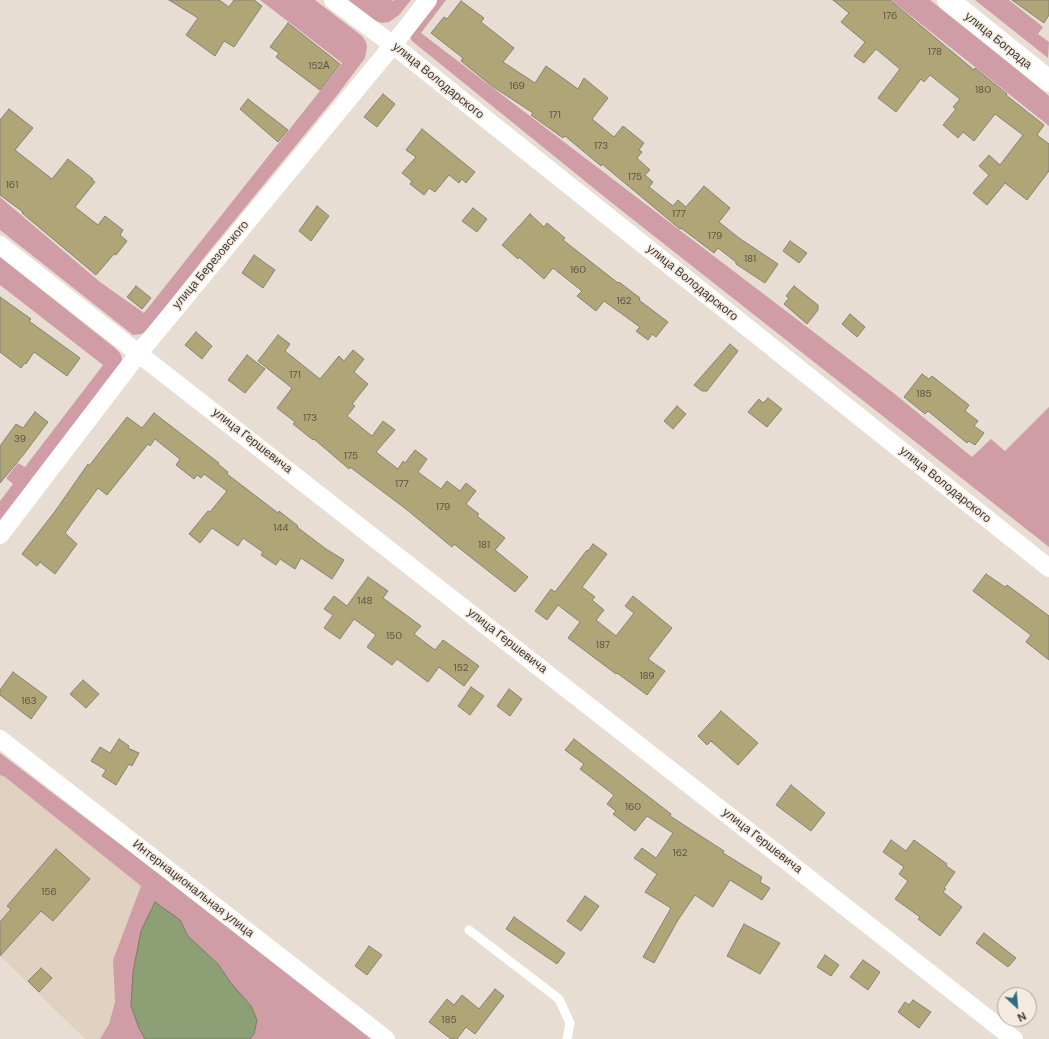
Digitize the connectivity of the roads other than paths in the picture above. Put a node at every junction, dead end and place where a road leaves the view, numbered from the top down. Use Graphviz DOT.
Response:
graph roads {
  1 [pos="333,0"];
  2 [pos="428,0"];
  3 [pos="948,0"];
  4 [pos="393,45"];
  5 [pos="1049,81"];
  6 [pos="0,244"];
  7 [pos="139,353"];
  8 [pos="0,535"];
  9 [pos="1049,568"];
  10 [pos="0,739"];
  11 [pos="469,930"];
  12 [pos="386,1039"];
  13 [pos="567,1039"];
  14 [pos="1014,1039"];
  1 -- 4 [label="street, улица Володарского"];
  2 -- 4 [label="street, улица Березовского"];
  3 -- 5 [label="street, улица Бограда"];
  4 -- 7 [label="street, улица Березовского"];
  4 -- 9 [label="street, улица Володарского"];
  6 -- 7 [label="street, улица Гершевича"];
  7 -- 8 [label="street, улица Березовского"];
  7 -- 14 [label="street, улица Гершевича"];
  10 -- 12 [label="street, Интернациональная улица"];
  11 -- 13 [label="lane"];
}
